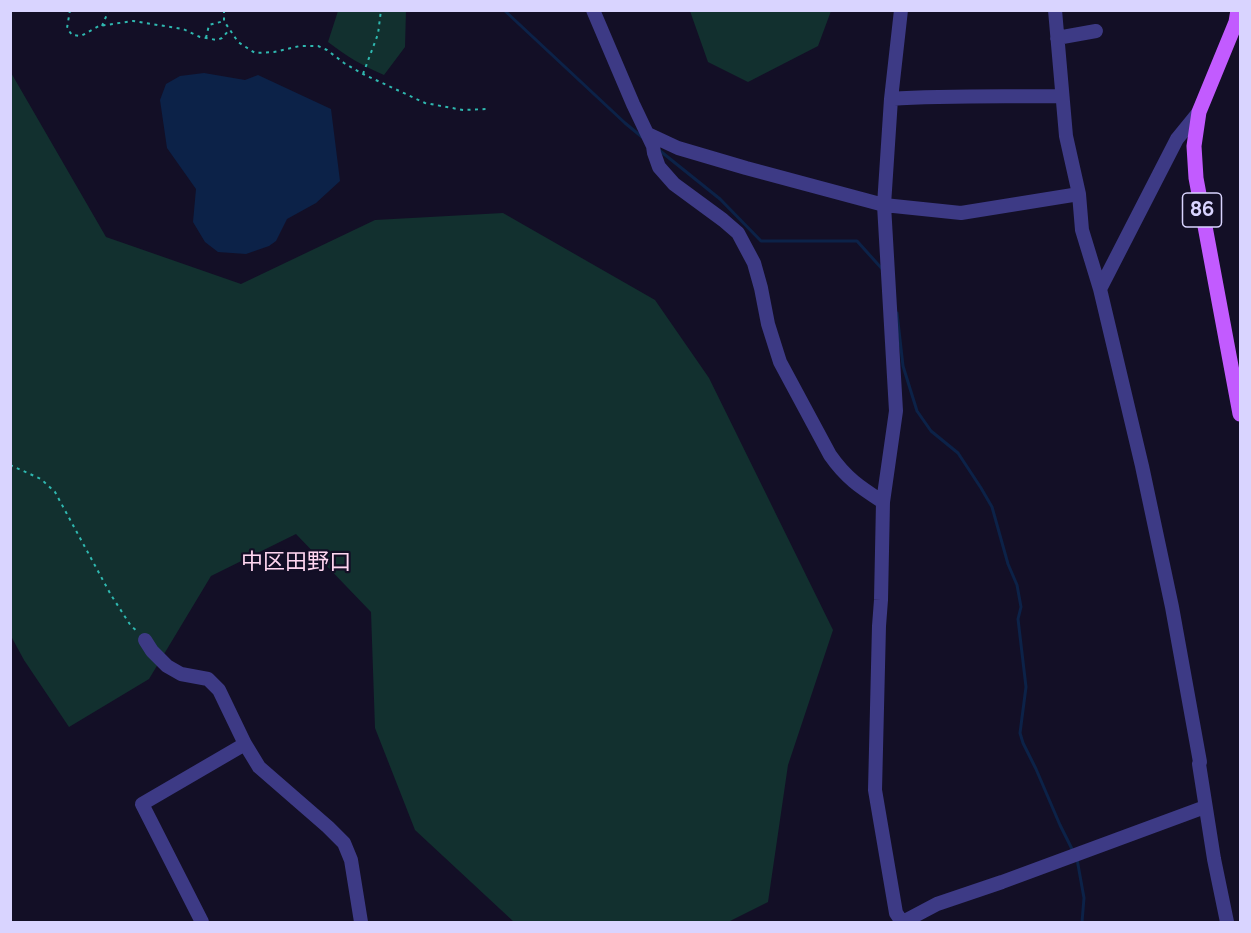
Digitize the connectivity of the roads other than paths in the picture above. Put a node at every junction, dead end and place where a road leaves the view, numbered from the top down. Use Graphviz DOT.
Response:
graph roads {
  1 [pos="593,10"];
  2 [pos="901,10"];
  3 [pos="1055,10"];
  4 [pos="1238,10"];
  5 [pos="1096,31"];
  6 [pos="1057,38"];
  7 [pos="1062,96"];
  8 [pos="891,99"];
  9 [pos="1199,112"];
  10 [pos="648,134"];
  11 [pos="1079,194"];
  12 [pos="884,205"];
  13 [pos="1100,289"];
  14 [pos="1240,414"];
  15 [pos="883,502"];
  16 [pos="145,640"];
  17 [pos="245,744"];
  18 [pos="1205,807"];
  19 [pos="202,922"];
  20 [pos="361,922"];
  21 [pos="903,922"];
  22 [pos="1227,922"];
  1 -- 10 [label="street"];
  2 -- 8 [label="street"];
  3 -- 6 [label="street"];
  4 -- 9 [label="main road, 86"];
  5 -- 6 [label="street"];
  6 -- 7 [label="street"];
  7 -- 8 [label="street"];
  7 -- 11 [label="street"];
  8 -- 12 [label="street"];
  9 -- 13 [label="street"];
  9 -- 14 [label="main road, 86"];
  10 -- 12 [label="street"];
  10 -- 15 [label="street"];
  11 -- 12 [label="street"];
  11 -- 13 [label="street"];
  12 -- 15 [label="street"];
  13 -- 18 [label="street"];
  15 -- 21 [label="street"];
  16 -- 17 [label="street"];
  17 -- 19 [label="street"];
  17 -- 20 [label="street"];
  18 -- 21 [label="street"];
  18 -- 22 [label="street"];
}
